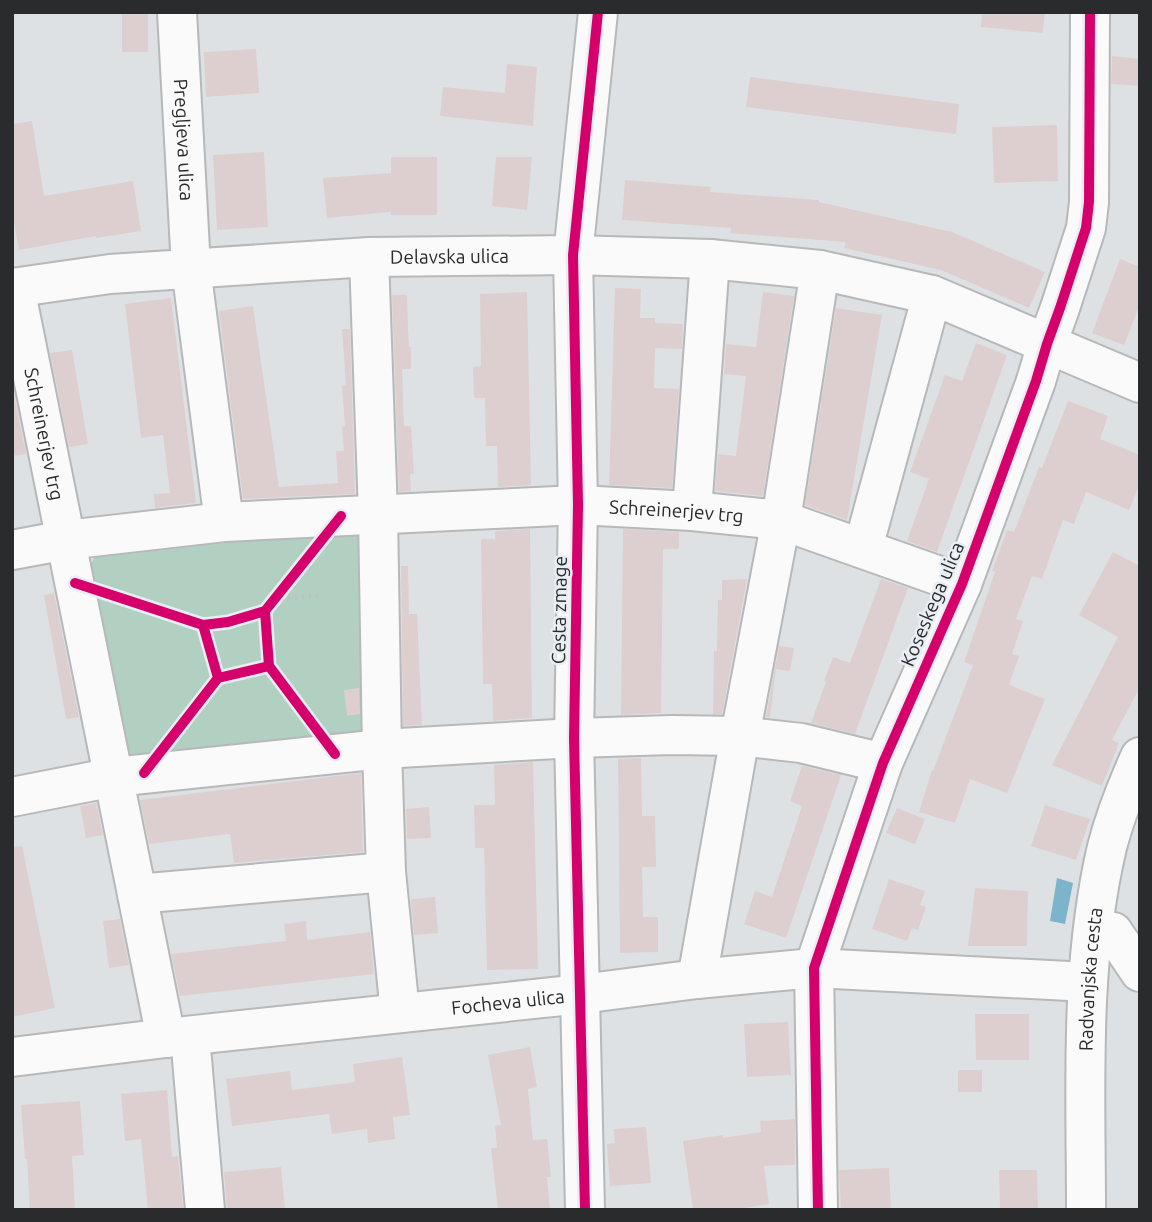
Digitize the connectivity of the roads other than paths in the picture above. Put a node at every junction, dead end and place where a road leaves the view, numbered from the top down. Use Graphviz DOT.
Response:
graph roads {
  1 [pos="177,12"];
  2 [pos="597,12"];
  3 [pos="1090,12"];
  4 [pos="573,255"];
  5 [pos="369,257"];
  6 [pos="710,259"];
  7 [pos="191,268"];
  8 [pos="820,270"];
  9 [pos="13,288"];
  10 [pos="932,295"];
  11 [pos="1047,344"];
  12 [pos="1140,383"];
  13 [pos="578,505"];
  14 [pos="692,511"];
  15 [pos="378,514"];
  16 [pos="781,520"];
  17 [pos="224,522"];
  18 [pos="66,540"];
  19 [pos="863,548"];
  20 [pos="12,550"];
  21 [pos="962,584"];
  22 [pos="740,736"];
  23 [pos="574,738"];
  24 [pos="382,749"];
  25 [pos="1140,757"];
  26 [pos="883,763"];
  27 [pos="114,777"];
  28 [pos="12,797"];
  29 [pos="386,872"];
  30 [pos="137,894"];
  31 [pos="1093,930"];
  32 [pos="814,968"];
  33 [pos="1140,972"];
  34 [pos="697,979"];
  35 [pos="1088,982"];
  36 [pos="581,994"];
  37 [pos="400,1013"];
  38 [pos="178,1037"];
  39 [pos="12,1057"];
  40 [pos="205,1210"];
  41 [pos="585,1210"];
  42 [pos="818,1210"];
  43 [pos="1086,1210"];
  1 -- 7 [label="street, Pregljeva ulica"];
  2 -- 4 [label="street, Cesta zmage"];
  3 -- 11 [label="street, Koseskega ulica"];
  4 -- 5 [label="street, Delavska ulica"];
  4 -- 6 [label="street, Delavska ulica"];
  4 -- 13 [label="street, Cesta zmage"];
  5 -- 7 [label="street, Delavska ulica"];
  5 -- 15 [label="street"];
  6 -- 8 [label="street, Delavska ulica"];
  6 -- 14 [label="street"];
  7 -- 9 [label="street, Delavska ulica"];
  7 -- 17 [label="street"];
  8 -- 10 [label="street, Delavska ulica"];
  8 -- 16 [label="street"];
  9 -- 18 [label="street, Schreinerjev trg"];
  10 -- 11 [label="street, Delavska ulica"];
  10 -- 19 [label="street"];
  11 -- 12 [label="street, Delavska ulica"];
  11 -- 21 [label="street, Koseskega ulica"];
  13 -- 14 [label="street, Schreinerjev trg"];
  13 -- 15 [label="street, Schreinerjev trg"];
  13 -- 23 [label="street, Cesta zmage"];
  14 -- 16 [label="street, Schreinerjev trg"];
  15 -- 17 [label="street, Schreinerjev trg"];
  15 -- 24 [label="street"];
  16 -- 19 [label="street, Schreinerjev trg"];
  16 -- 22 [label="street"];
  17 -- 18 [label="street, Schreinerjev trg"];
  18 -- 20 [label="street, Schreinerjev trg"];
  18 -- 27 [label="street, Schreinerjev trg"];
  19 -- 21 [label="street, Schreinerjev trg"];
  21 -- 26 [label="street, Koseskega ulica"];
  22 -- 23 [label="street"];
  22 -- 26 [label="street"];
  22 -- 34 [label="street"];
  23 -- 24 [label="street"];
  23 -- 36 [label="street, Cesta zmage"];
  24 -- 27 [label="street"];
  24 -- 29 [label="street"];
  25 -- 31 [label="street, Radvanjska cesta"];
  26 -- 32 [label="street, Koseskega ulica"];
  27 -- 28 [label="street"];
  27 -- 30 [label="street, Schreinerjev trg"];
  29 -- 30 [label="street"];
  29 -- 37 [label="street"];
  30 -- 38 [label="street, Schreinerjev trg"];
  31 -- 33 [label="street"];
  31 -- 35 [label="street, Radvanjska cesta"];
  32 -- 34 [label="street, Focheva ulica"];
  32 -- 35 [label="street, Focheva ulica"];
  32 -- 42 [label="street, Koseskega ulica"];
  34 -- 36 [label="street, Focheva ulica"];
  35 -- 43 [label="street, Radvanjska cesta"];
  36 -- 37 [label="street, Focheva ulica"];
  36 -- 41 [label="street, Cesta zmage"];
  37 -- 38 [label="street, Focheva ulica"];
  38 -- 39 [label="street, Focheva ulica"];
  38 -- 40 [label="street, Schreinerjev trg"];
}
